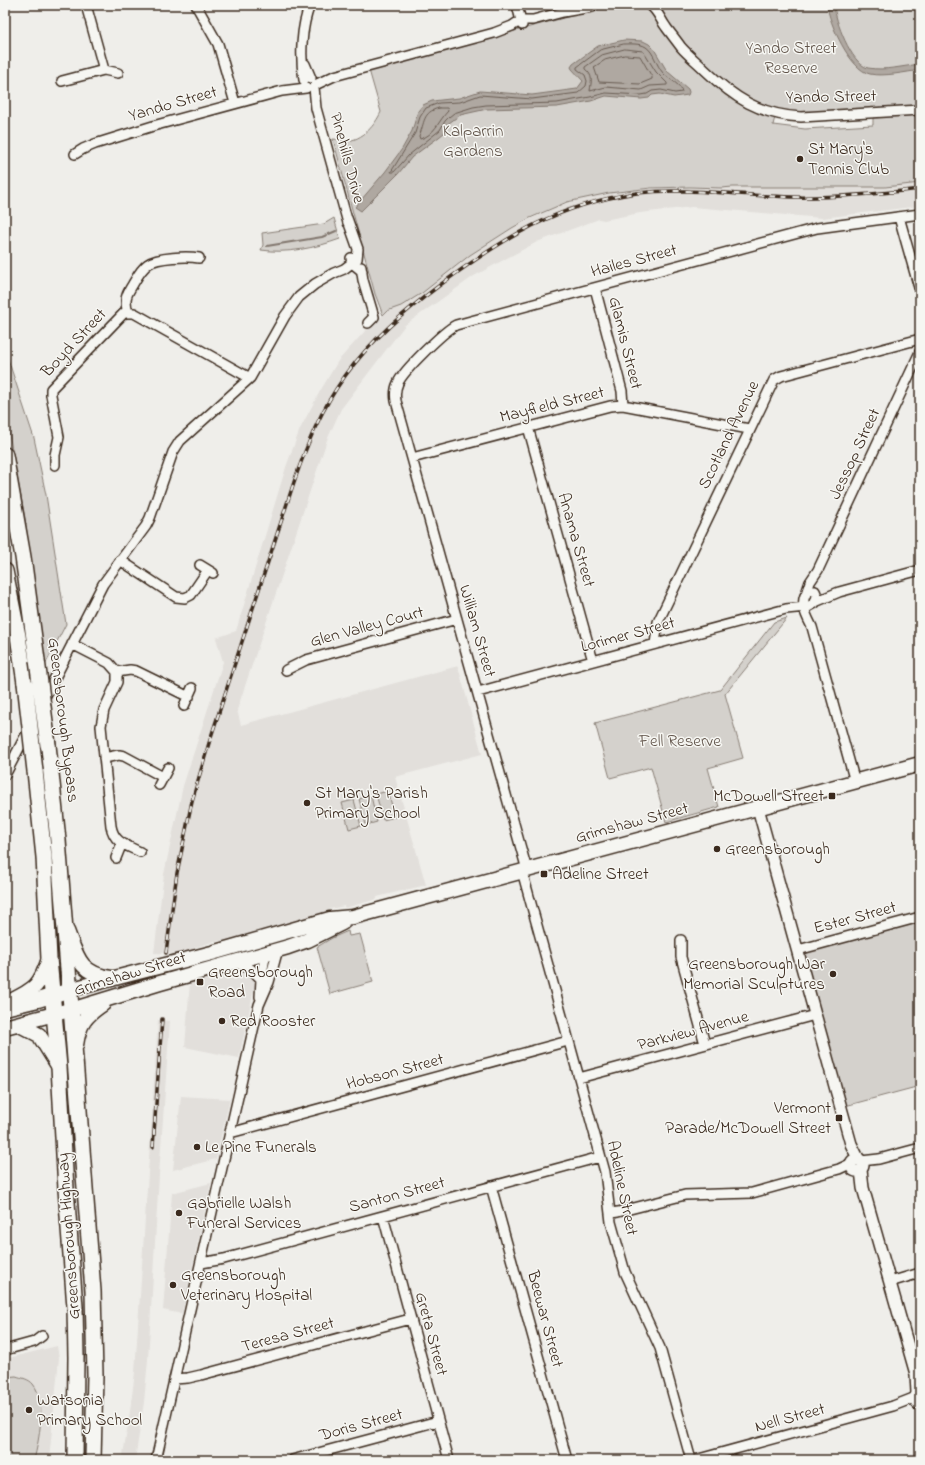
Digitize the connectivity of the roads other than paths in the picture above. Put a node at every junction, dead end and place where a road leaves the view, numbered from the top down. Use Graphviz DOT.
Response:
graph roads {
  1 [pos="86,5"];
  2 [pos="196,5"];
  3 [pos="310,5"];
  4 [pos="517,5"];
  5 [pos="650,5"];
  6 [pos="656,5"];
  7 [pos="594,6"];
  8 [pos="521,22"];
  9 [pos="674,37"];
  10 [pos="104,70"];
  11 [pos="118,73"];
  12 [pos="62,81"];
  13 [pos="309,83"];
  14 [pos="235,103"];
  15 [pos="920,110"];
  16 [pos="75,154"];
  17 [pos="920,214"];
  18 [pos="900,217"];
  19 [pos="199,258"];
  20 [pos="353,261"];
  21 [pos="595,288"];
  22 [pos="920,291"];
  23 [pos="128,313"];
  24 [pos="374,317"];
  25 [pos="920,340"];
  26 [pos="920,352"];
  27 [pos="250,378"];
  28 [pos="396,401"];
  29 [pos="623,405"];
  30 [pos="528,427"];
  31 [pos="750,429"];
  32 [pos="5,455"];
  33 [pos="412,458"];
  34 [pos="55,464"];
  35 [pos="120,560"];
  36 [pos="207,569"];
  37 [pos="5,570"];
  38 [pos="920,570"];
  39 [pos="809,601"];
  40 [pos="457,619"];
  41 [pos="72,644"];
  42 [pos="655,644"];
  43 [pos="593,661"];
  44 [pos="286,670"];
  45 [pos="117,672"];
  46 [pos="478,692"];
  47 [pos="184,706"];
  48 [pos="104,758"];
  49 [pos="920,764"];
  50 [pos="168,768"];
  51 [pos="5,776"];
  52 [pos="855,782"];
  53 [pos="758,808"];
  54 [pos="122,843"];
  55 [pos="140,852"];
  56 [pos="116,858"];
  57 [pos="524,871"];
  58 [pos="353,917"];
  59 [pos="920,917"];
  60 [pos="65,925"];
  61 [pos="274,935"];
  62 [pos="681,940"];
  63 [pos="798,950"];
  64 [pos="272,951"];
  65 [pos="49,959"];
  66 [pos="234,962"];
  67 [pos="113,978"];
  68 [pos="261,980"];
  69 [pos="69,990"];
  70 [pos="52,996"];
  71 [pos="115,996"];
  72 [pos="5,1004"];
  73 [pos="259,1005"];
  74 [pos="5,1008"];
  75 [pos="71,1010"];
  76 [pos="55,1014"];
  77 [pos="815,1015"];
  78 [pos="12,1026"];
  79 [pos="568,1041"];
  80 [pos="705,1044"];
  81 [pos="75,1053"];
  82 [pos="59,1067"];
  83 [pos="579,1078"];
  84 [pos="230,1133"];
  85 [pos="920,1148"];
  86 [pos="600,1157"];
  87 [pos="857,1165"];
  88 [pos="491,1186"];
  89 [pos="611,1213"];
  90 [pos="383,1216"];
  91 [pos="201,1263"];
  92 [pos="920,1273"];
  93 [pos="890,1282"];
  94 [pos="410,1318"];
  95 [pos="42,1336"];
  96 [pos="5,1350"];
  97 [pos="174,1379"];
  98 [pos="918,1395"];
  99 [pos="438,1421"];
  100 [pos="725,1456"];
  101 [pos="75,1460"];
  102 [pos="93,1460"];
  103 [pos="156,1460"];
  104 [pos="292,1460"];
  105 [pos="449,1460"];
  106 [pos="567,1460"];
  107 [pos="691,1460"];
  108 [pos="695,1460"];
  1 -- 10 [label="street"];
  2 -- 14 [label="street"];
  3 -- 13 [label="street, Pinehills Drive"];
  4 -- 8 [label="street"];
  5 -- 9 [label="street, Yando Street"];
  6 -- 9 [label="street, Yando Street"];
  7 -- 8 [label="street, Yando Street"];
  8 -- 13 [label="street, Yando Street"];
  9 -- 15 [label="street, Yando Street"];
  10 -- 11 [label="street"];
  10 -- 12 [label="street"];
  13 -- 14 [label="street, Yando Street"];
  13 -- 20 [label="street, Pinehills Drive"];
  14 -- 16 [label="street, Yando Street"];
  17 -- 18 [label="street, Hailes Street"];
  18 -- 21 [label="street, Hailes Street"];
  18 -- 22 [label="street"];
  19 -- 23 [label="street"];
  20 -- 24 [label="street"];
  20 -- 27 [label="street"];
  21 -- 28 [label="street, Hailes Street"];
  21 -- 29 [label="street, Glamis Street"];
  23 -- 27 [label="street, Boyd Street"];
  23 -- 34 [label="street, Boyd Street"];
  25 -- 31 [label="street, Scotland Avenue"];
  26 -- 39 [label="street, Jessop Street"];
  27 -- 35 [label="street"];
  28 -- 33 [label="street, William Street"];
  29 -- 30 [label="street, Mayfield Street"];
  29 -- 31 [label="street, Mayfield Street"];
  30 -- 33 [label="street, Mayfield Street"];
  30 -- 43 [label="street, Anama Street"];
  31 -- 42 [label="street, Scotland Avenue"];
  32 -- 60 [label="highway, Greensborough Bypass, bridge"];
  33 -- 40 [label="street, William Street"];
  35 -- 36 [label="street"];
  35 -- 41 [label="street"];
  37 -- 65 [label="highway, Greensborough Bypass, bridge"];
  38 -- 39 [label="street, Lorimer Street"];
  39 -- 42 [label="street, Lorimer Street"];
  39 -- 52 [label="street, Jessop Street"];
  40 -- 44 [label="street, Glen Valley Court"];
  40 -- 46 [label="street, William Street"];
  41 -- 45 [label="street"];
  41 -- 51 [label="street"];
  42 -- 43 [label="street, Lorimer Street"];
  43 -- 46 [label="street, Lorimer Street"];
  45 -- 47 [label="street"];
  45 -- 48 [label="street"];
  46 -- 57 [label="street, William Street"];
  48 -- 50 [label="street"];
  48 -- 54 [label="street"];
  49 -- 52 [label="main road, Grimshaw Street"];
  52 -- 53 [label="main road, Grimshaw Street"];
  53 -- 57 [label="main road, Grimshaw Street"];
  53 -- 63 [label="street"];
  54 -- 55 [label="street"];
  54 -- 56 [label="street"];
  57 -- 58 [label="main road, Grimshaw Street"];
  57 -- 79 [label="street, Adeline Street"];
  58 -- 61 [label="main road, Grimshaw Street"];
  58 -- 64 [label="main road, Grimshaw Street"];
  59 -- 63 [label="street, Ester Street"];
  60 -- 67 [label="main road"];
  60 -- 69 [label="highway, Greensborough Bypass"];
  61 -- 64 [label="main road"];
  61 -- 67 [label="main road, Grimshaw Street"];
  62 -- 80 [label="street"];
  63 -- 77 [label="street"];
  64 -- 66 [label="main road, Grimshaw Street"];
  64 -- 68 [label="street"];
  64 -- 73 [label="street"];
  65 -- 70 [label="highway, Greensborough Bypass"];
  65 -- 72 [label="main road"];
  66 -- 68 [label="street"];
  66 -- 71 [label="main road, Grimshaw Street"];
  67 -- 69 [label="main road, Grimshaw Street"];
  68 -- 73 [label="street"];
  69 -- 70 [label="main road, Grimshaw Street"];
  69 -- 75 [label="highway, Greensborough Bypass"];
  70 -- 74 [label="main road, Grimshaw Street"];
  70 -- 76 [label="highway, Greensborough Bypass"];
  71 -- 75 [label="main road, Grimshaw Street"];
  71 -- 81 [label="main road"];
  73 -- 84 [label="street"];
  75 -- 76 [label="main road, Grimshaw Street"];
  75 -- 81 [label="highway, Greensborough Highway"];
  76 -- 78 [label="main road, Grimshaw Street"];
  76 -- 82 [label="highway, Greensborough Highway"];
  77 -- 80 [label="street, Parkview Avenue"];
  77 -- 87 [label="street"];
  78 -- 82 [label="main road"];
  79 -- 83 [label="street, Adeline Street"];
  79 -- 84 [label="street, Hobson Street"];
  80 -- 83 [label="street, Parkview Avenue"];
  81 -- 102 [label="highway, Greensborough Highway"];
  82 -- 101 [label="highway, Greensborough Highway"];
  83 -- 86 [label="street, Adeline Street"];
  84 -- 91 [label="street"];
  85 -- 87 [label="street"];
  86 -- 88 [label="street, Santon Street"];
  86 -- 89 [label="street, Adeline Street"];
  87 -- 89 [label="street"];
  87 -- 93 [label="street"];
  88 -- 90 [label="street, Santon Street"];
  88 -- 106 [label="street, Beewar Street"];
  89 -- 107 [label="street, Adeline Street"];
  90 -- 91 [label="street, Santon Street"];
  90 -- 94 [label="street, Greta Street"];
  91 -- 97 [label="street"];
  92 -- 93 [label="street"];
  93 -- 98 [label="street"];
  94 -- 97 [label="street, Teresa Street"];
  94 -- 99 [label="street, Greta Street"];
  95 -- 96 [label="street"];
  97 -- 103 [label="street"];
  98 -- 100 [label="street, Nell Street"];
  99 -- 104 [label="street, Doris Street"];
  99 -- 105 [label="street, Greta Street"];
  100 -- 108 [label="street, Nell Street"];
}
